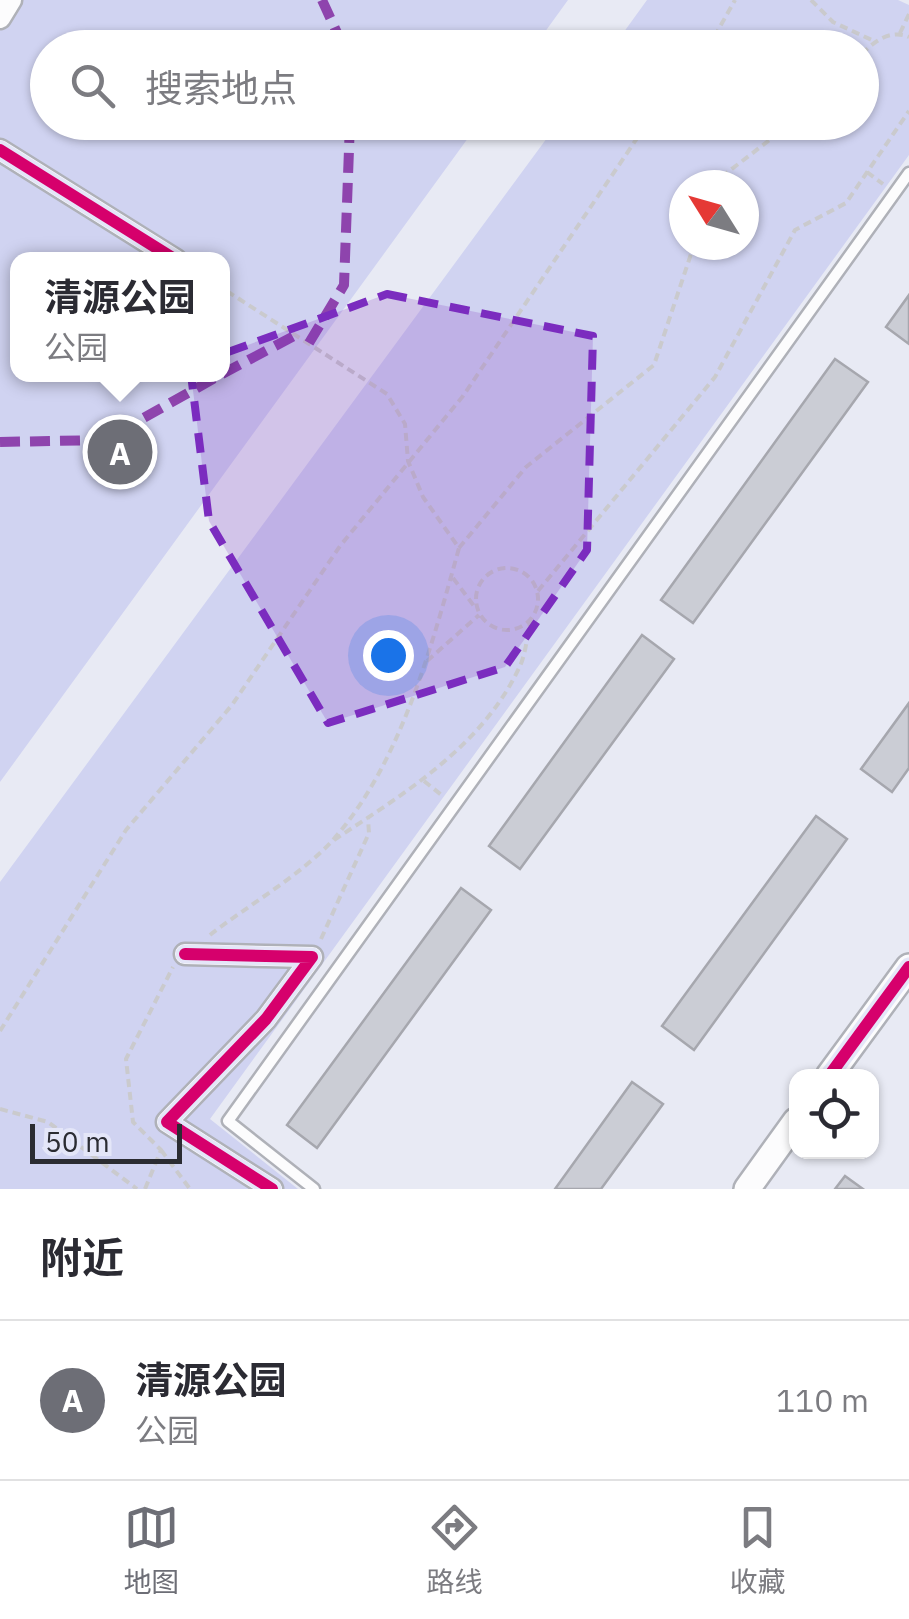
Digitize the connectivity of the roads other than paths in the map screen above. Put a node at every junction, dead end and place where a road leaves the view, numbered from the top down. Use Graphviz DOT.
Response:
graph roads {
  1 [pos="10,0"];
  2 [pos="0,18"];
  3 [pos="0,150"];
  4 [pos="909,173"];
  5 [pos="163,252"];
  6 [pos="185,954"];
  7 [pos="909,967"];
  8 [pos="834,1069"];
  9 [pos="789,1131"];
  10 [pos="272,1189"];
  11 [pos="314,1189"];
  12 [pos="747,1189"];
  1 -- 2 [label="street"];
  3 -- 5 [label="street"];
  4 -- 11 [label="lane"];
  6 -- 10 [label="street"];
  7 -- 8 [label="street"];
  9 -- 12 [label="street"];
}
